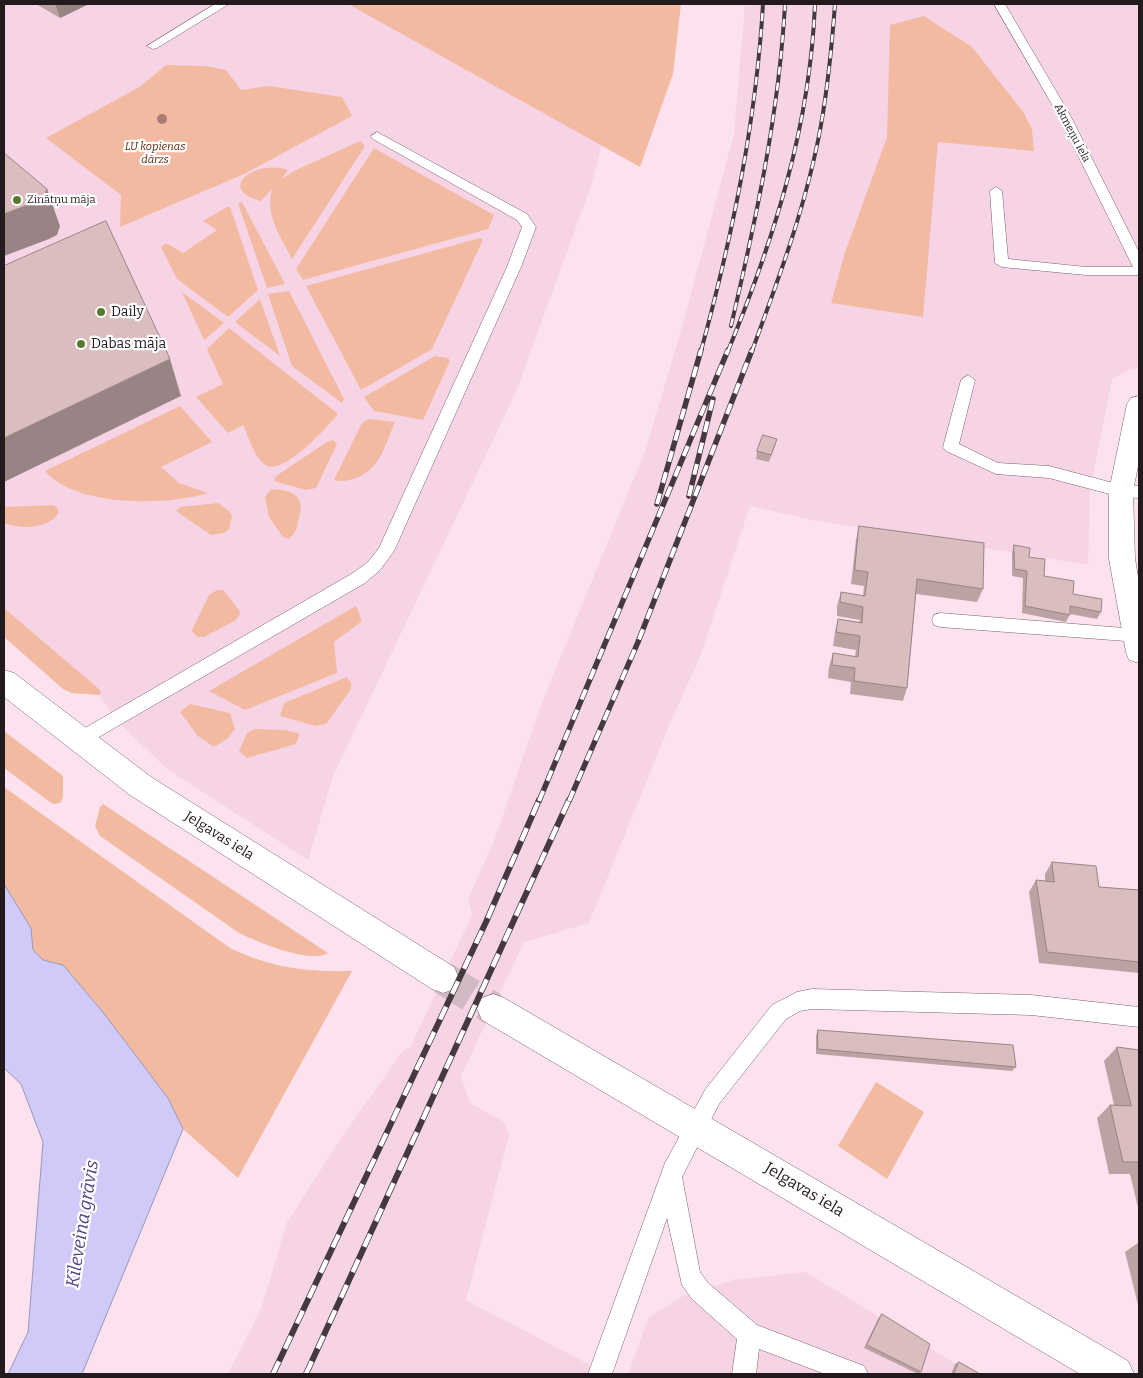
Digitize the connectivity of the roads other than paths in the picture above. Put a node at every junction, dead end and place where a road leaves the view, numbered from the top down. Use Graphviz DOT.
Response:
graph roads {
  1 [pos="223,4"];
  2 [pos="999,4"];
  3 [pos="153,46"];
  4 [pos="377,136"];
  5 [pos="996,191"];
  6 [pos="1139,265"];
  7 [pos="1139,271"];
  8 [pos="968,380"];
  9 [pos="1139,404"];
  10 [pos="1130,491"];
  11 [pos="940,620"];
  12 [pos="1137,644"];
  13 [pos="4,681"];
  14 [pos="79,740"];
  15 [pos="443,978"];
  16 [pos="492,1009"];
  17 [pos="1139,1017"];
  18 [pos="696,1126"];
  19 [pos="671,1178"];
  20 [pos="750,1334"];
  21 [pos="600,1374"];
  22 [pos="744,1374"];
  23 [pos="856,1374"];
  24 [pos="1115,1374"];
  1 -- 3 [label="lane"];
  2 -- 6 [label="lane, Akmeņu iela"];
  4 -- 14 [label="lane"];
  5 -- 7 [label="lane"];
  8 -- 10 [label="lane"];
  9 -- 10 [label="main road"];
  10 -- 12 [label="main road"];
  11 -- 12 [label="lane"];
  13 -- 14 [label="main road, Jelgavas iela"];
  14 -- 15 [label="main road, Jelgavas iela"];
  16 -- 18 [label="main road, Jelgavas iela"];
  17 -- 18 [label="lane"];
  18 -- 19 [label="lane"];
  18 -- 24 [label="main road, Jelgavas iela"];
  19 -- 20 [label="lane"];
  19 -- 21 [label="lane"];
  20 -- 22 [label="lane"];
  20 -- 23 [label="lane"];
}
